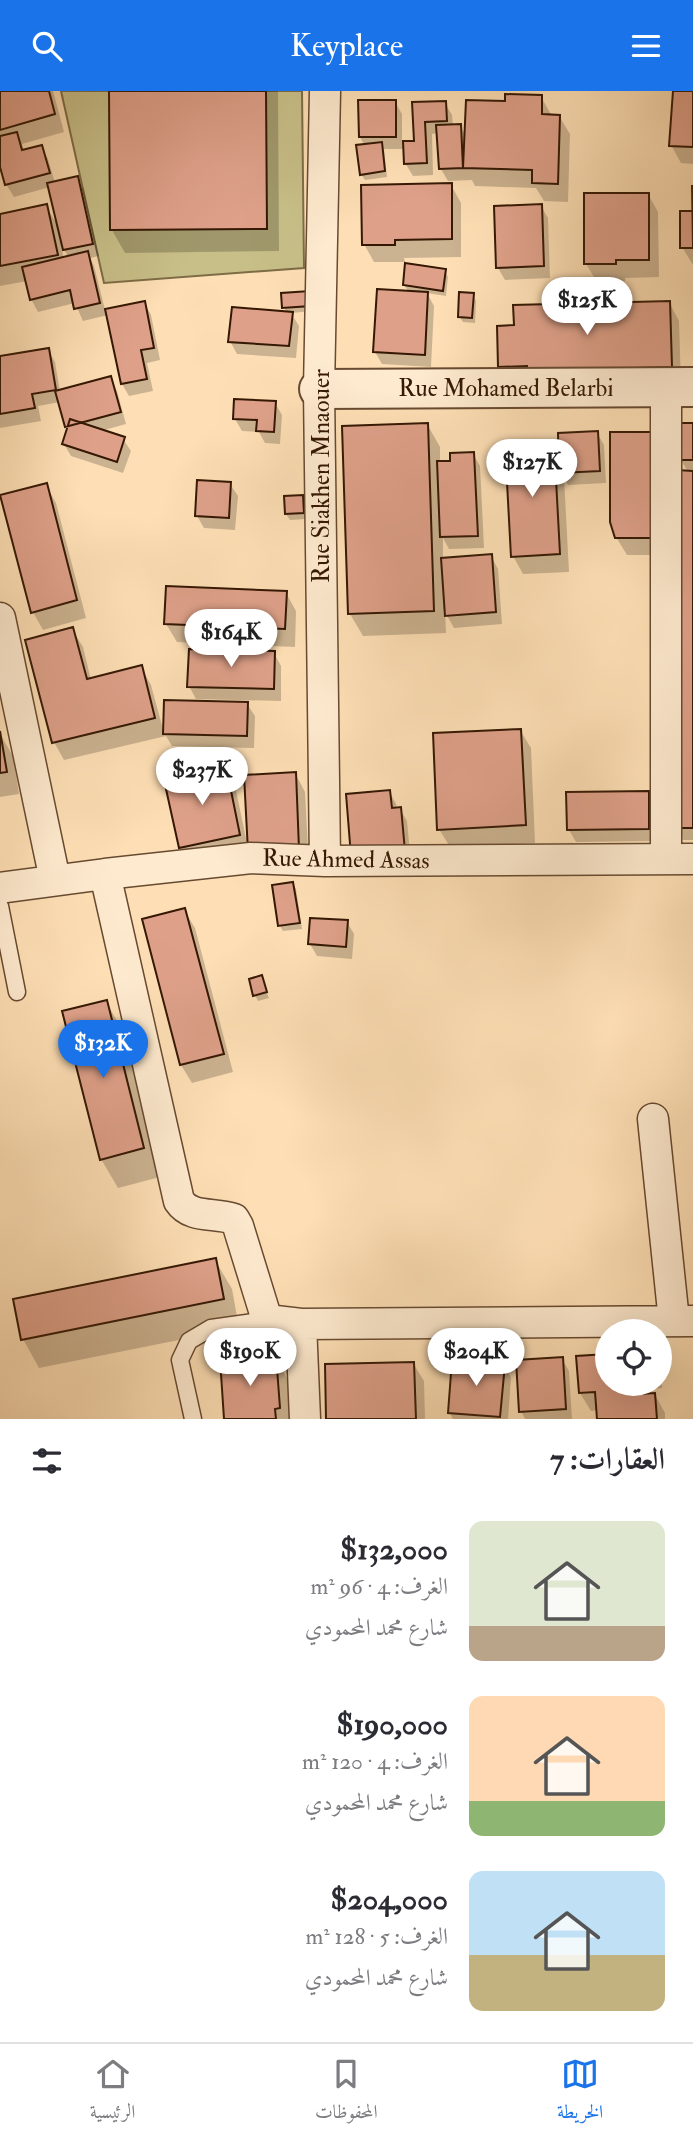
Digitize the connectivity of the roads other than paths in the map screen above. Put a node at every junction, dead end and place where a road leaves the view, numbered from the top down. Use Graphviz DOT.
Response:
graph roads {
  1 [pos="325,91"];
  2 [pos="679,388"];
  3 [pos="319,389"];
  4 [pos="0,618"];
  5 [pos="4,657"];
  6 [pos="680,859"];
  7 [pos="325,861"];
  8 [pos="106,874"];
  9 [pos="55,880"];
  10 [pos="0,888"];
  11 [pos="0,906"];
  12 [pos="17,992"];
  13 [pos="653,1119"];
  14 [pos="267,1320"];
  15 [pos="684,1321"];
  16 [pos="302,1324"];
  17 [pos="193,1419"];
  18 [pos="305,1419"];
  1 -- 3 [label="street, Rue Siakhen Mnaouer"];
  2 -- 3 [label="street, Rue Mohamed Belarbi"];
  2 -- 6 [label="street"];
  3 -- 7 [label="street, Rue Siakhen Mnaouer"];
  4 -- 5 [label="street"];
  5 -- 9 [label="street"];
  6 -- 7 [label="street, Rue Ahmed Assas"];
  7 -- 8 [label="street, Rue Ahmed Assas"];
  8 -- 9 [label="street, Rue Ahmed Assas"];
  8 -- 14 [label="street"];
  9 -- 10 [label="street, Rue Ahmed Assas"];
  11 -- 12 [label="lane"];
  13 -- 15 [label="street"];
  14 -- 16 [label="street"];
  14 -- 17 [label="lane"];
  15 -- 16 [label="street"];
  16 -- 18 [label="street"];
}
